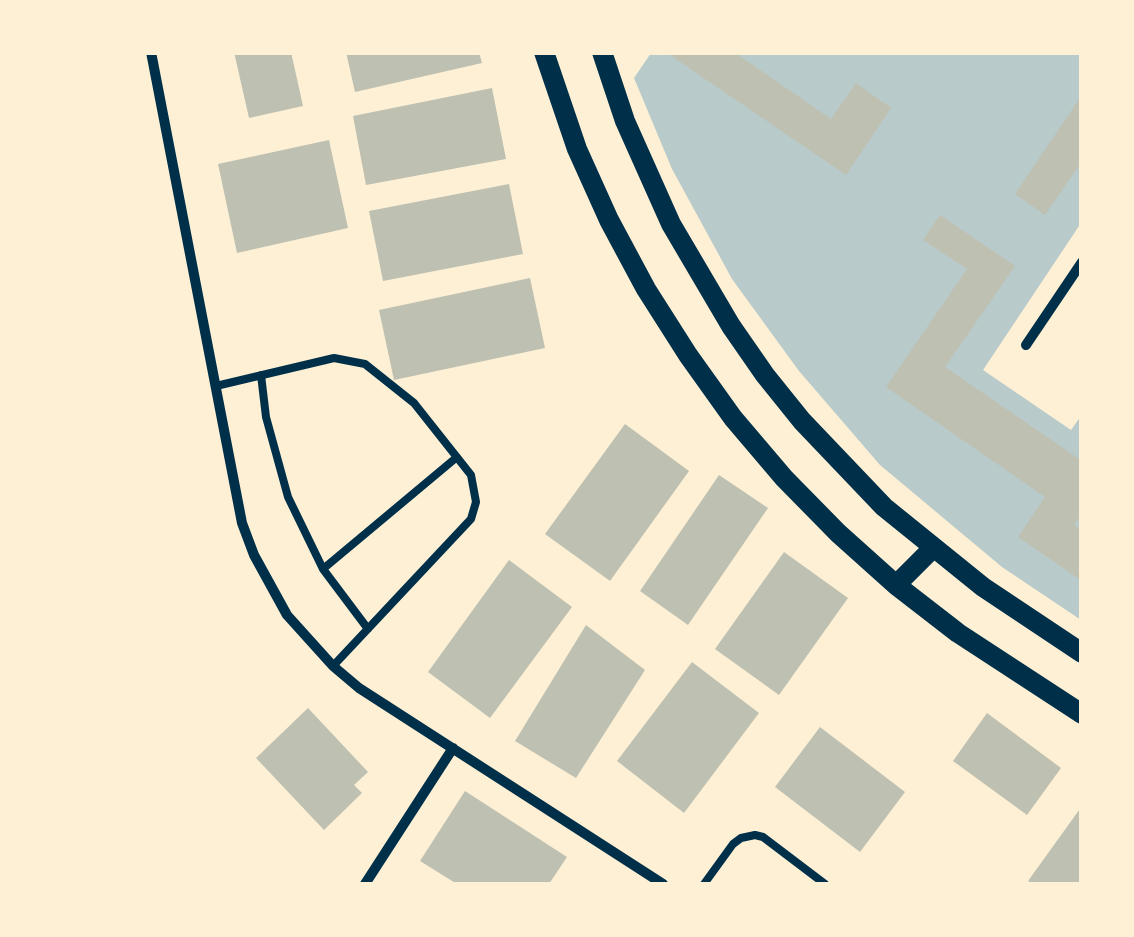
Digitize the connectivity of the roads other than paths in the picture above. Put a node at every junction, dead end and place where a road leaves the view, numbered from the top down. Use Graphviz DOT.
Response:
graph roads {
  1 [pos="151,52"];
  2 [pos="544,52"];
  3 [pos="602,52"];
  4 [pos="1082,262"];
  5 [pos="1026,345"];
  6 [pos="261,375"];
  7 [pos="216,386"];
  8 [pos="457,457"];
  9 [pos="932,549"];
  10 [pos="323,569"];
  11 [pos="896,585"];
  12 [pos="368,629"];
  13 [pos="1082,653"];
  14 [pos="333,666"];
  15 [pos="1082,714"];
  16 [pos="453,748"];
  17 [pos="365,884"];
  18 [pos="663,884"];
  19 [pos="704,884"];
  20 [pos="825,884"];
  1 -- 7 [label="street"];
  2 -- 11 [label="main road"];
  3 -- 9 [label="main road"];
  4 -- 5 [label="street"];
  6 -- 7 [label="lane"];
  6 -- 8 [label="lane"];
  6 -- 10 [label="lane"];
  7 -- 14 [label="street"];
  8 -- 10 [label="lane"];
  8 -- 12 [label="lane"];
  9 -- 11 [label="main road"];
  9 -- 13 [label="main road"];
  10 -- 12 [label="lane"];
  11 -- 15 [label="main road"];
  12 -- 14 [label="lane"];
  14 -- 16 [label="street"];
  16 -- 17 [label="street"];
  16 -- 18 [label="street"];
  19 -- 20 [label="lane"];
}
